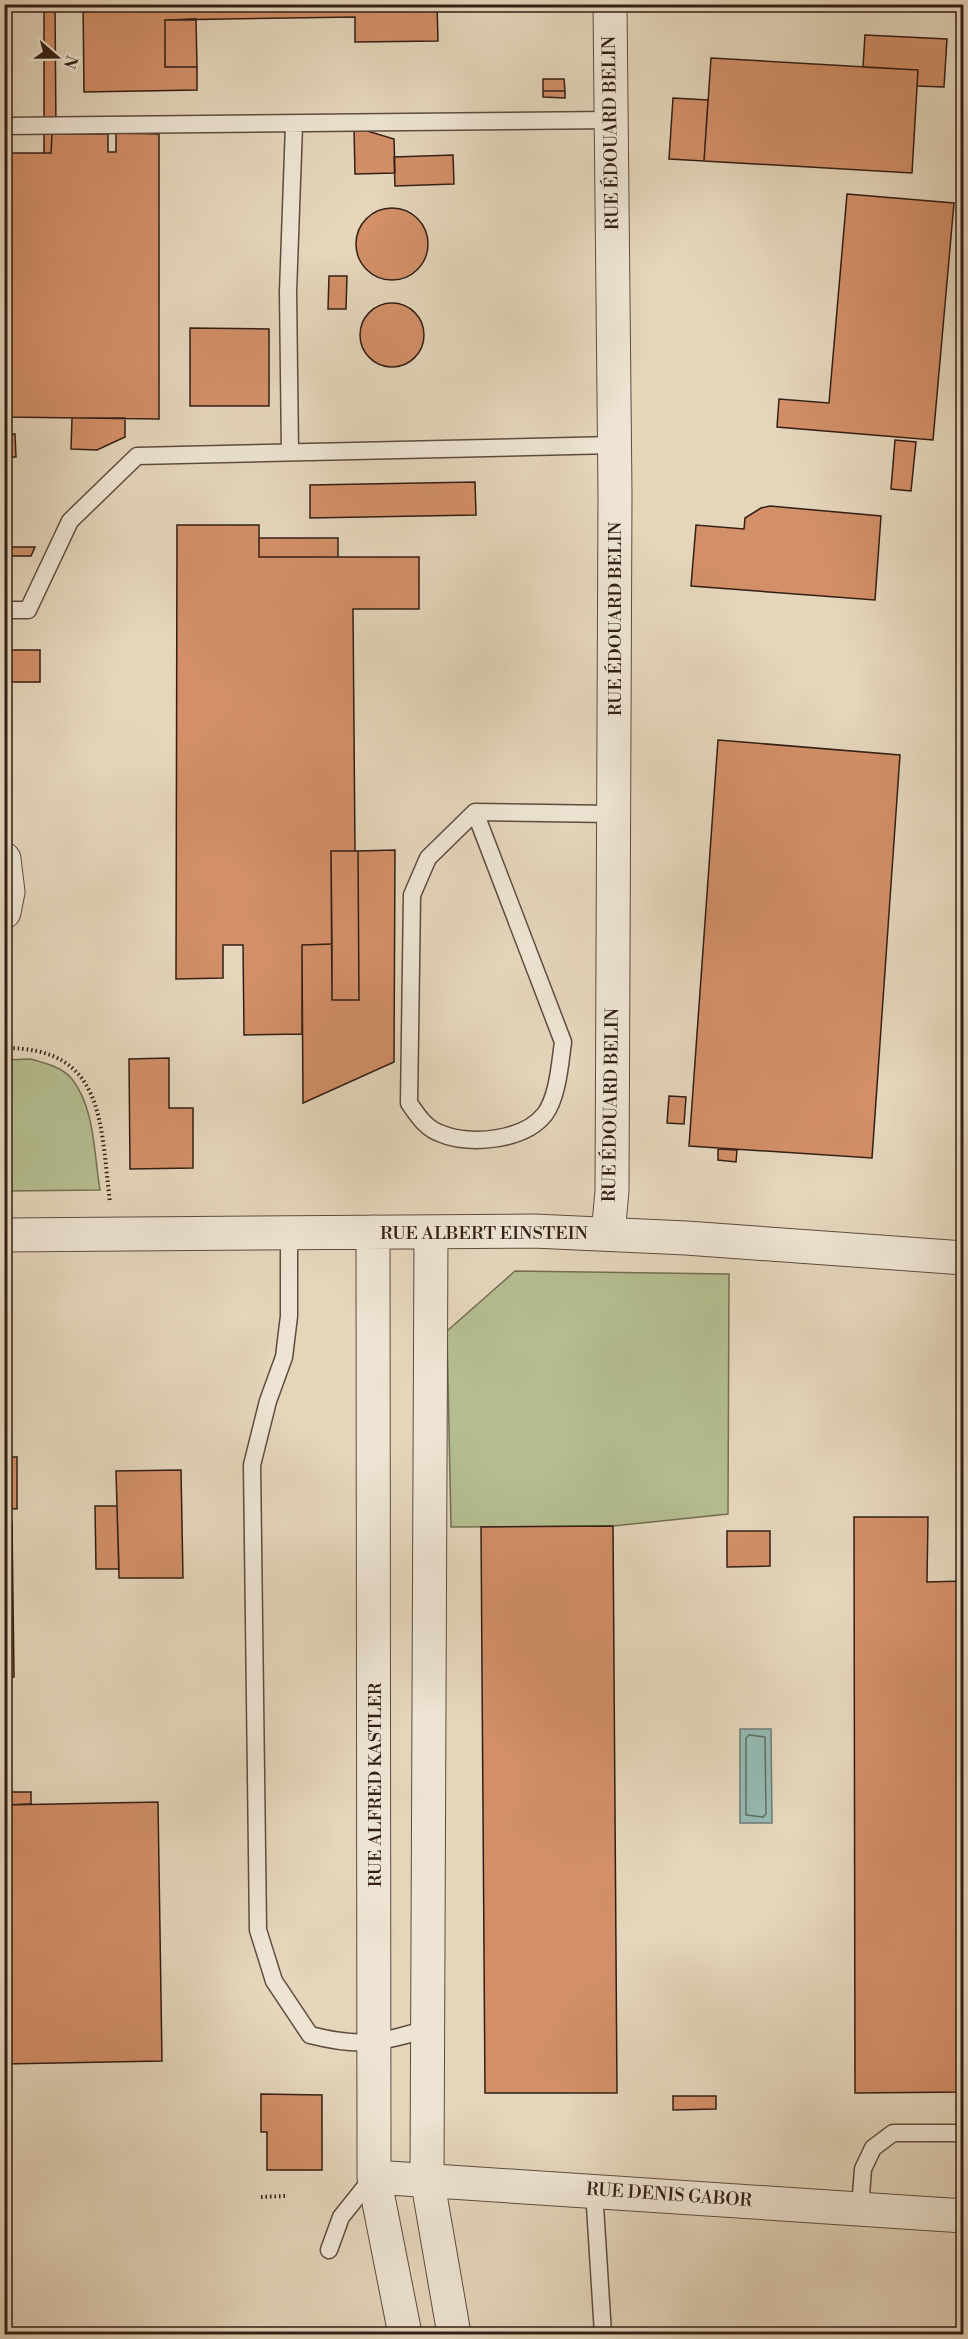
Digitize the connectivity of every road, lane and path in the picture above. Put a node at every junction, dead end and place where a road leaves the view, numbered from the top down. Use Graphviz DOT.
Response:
graph roads {
  1 [pos="610,4"];
  2 [pos="612,120"];
  3 [pos="294,125"];
  4 [pos="4,126"];
  5 [pos="614,445"];
  6 [pos="290,452"];
  7 [pos="4,610"];
  8 [pos="475,812"];
  9 [pos="613,814"];
  10 [pos="4,859"];
  11 [pos="4,912"];
  12 [pos="4,1048"];
  13 [pos="373,1232"];
  14 [pos="431,1232"];
  15 [pos="289,1233"];
  16 [pos="4,1234"];
  17 [pos="114,1234"];
  18 [pos="608,1234"];
  19 [pos="963,1258"];
  20 [pos="428,2029"];
  21 [pos="376,2044"];
  22 [pos="963,2133"];
  23 [pos="374,2177"];
  24 [pos="427,2178"];
  25 [pos="594,2190"];
  26 [pos="285,2196"];
  27 [pos="261,2198"];
  28 [pos="860,2208"];
  29 [pos="963,2216"];
  30 [pos="329,2250"];
  31 [pos="405,2334"];
  32 [pos="454,2334"];
  33 [pos="603,2334"];
  1 -- 2 [label="street, RUE ÉDOUARD BELIN"];
  2 -- 3 [label="lane"];
  2 -- 5 [label="street, RUE ÉDOUARD BELIN"];
  3 -- 4 [label="lane"];
  3 -- 6 [label="lane"];
  5 -- 6 [label="lane"];
  5 -- 9 [label="street, RUE ÉDOUARD BELIN"];
  6 -- 7 [label="lane"];
  8 -- 8 [label="lane"];
  8 -- 9 [label="lane"];
  9 -- 18 [label="street, RUE ÉDOUARD BELIN"];
  10 -- 11 [label="street"];
  12 -- 17 [label="path"];
  13 -- 14 [label="street, RUE ALBERT EINSTEIN"];
  13 -- 15 [label="street, RUE ALBERT EINSTEIN"];
  13 -- 21 [label="street, RUE ALFRED KASTLER"];
  14 -- 18 [label="street, RUE ALBERT EINSTEIN"];
  14 -- 20 [label="street"];
  15 -- 17 [label="street, RUE ALBERT EINSTEIN"];
  15 -- 21 [label="lane"];
  16 -- 17 [label="street, RUE ALBERT EINSTEIN"];
  18 -- 19 [label="street, RUE ALBERT EINSTEIN"];
  20 -- 21 [label="lane"];
  20 -- 24 [label="street"];
  21 -- 23 [label="street, RUE ALFRED KASTLER"];
  22 -- 28 [label="lane"];
  23 -- 24 [label="street, RUE DENIS GABOR"];
  23 -- 30 [label="lane"];
  23 -- 31 [label="street, RUE ALFRED KASTLER"];
  24 -- 25 [label="street, RUE DENIS GABOR"];
  24 -- 32 [label="street"];
  25 -- 28 [label="street, RUE DENIS GABOR"];
  25 -- 33 [label="lane"];
  26 -- 27 [label="path"];
  28 -- 29 [label="street, RUE DENIS GABOR"];
}
